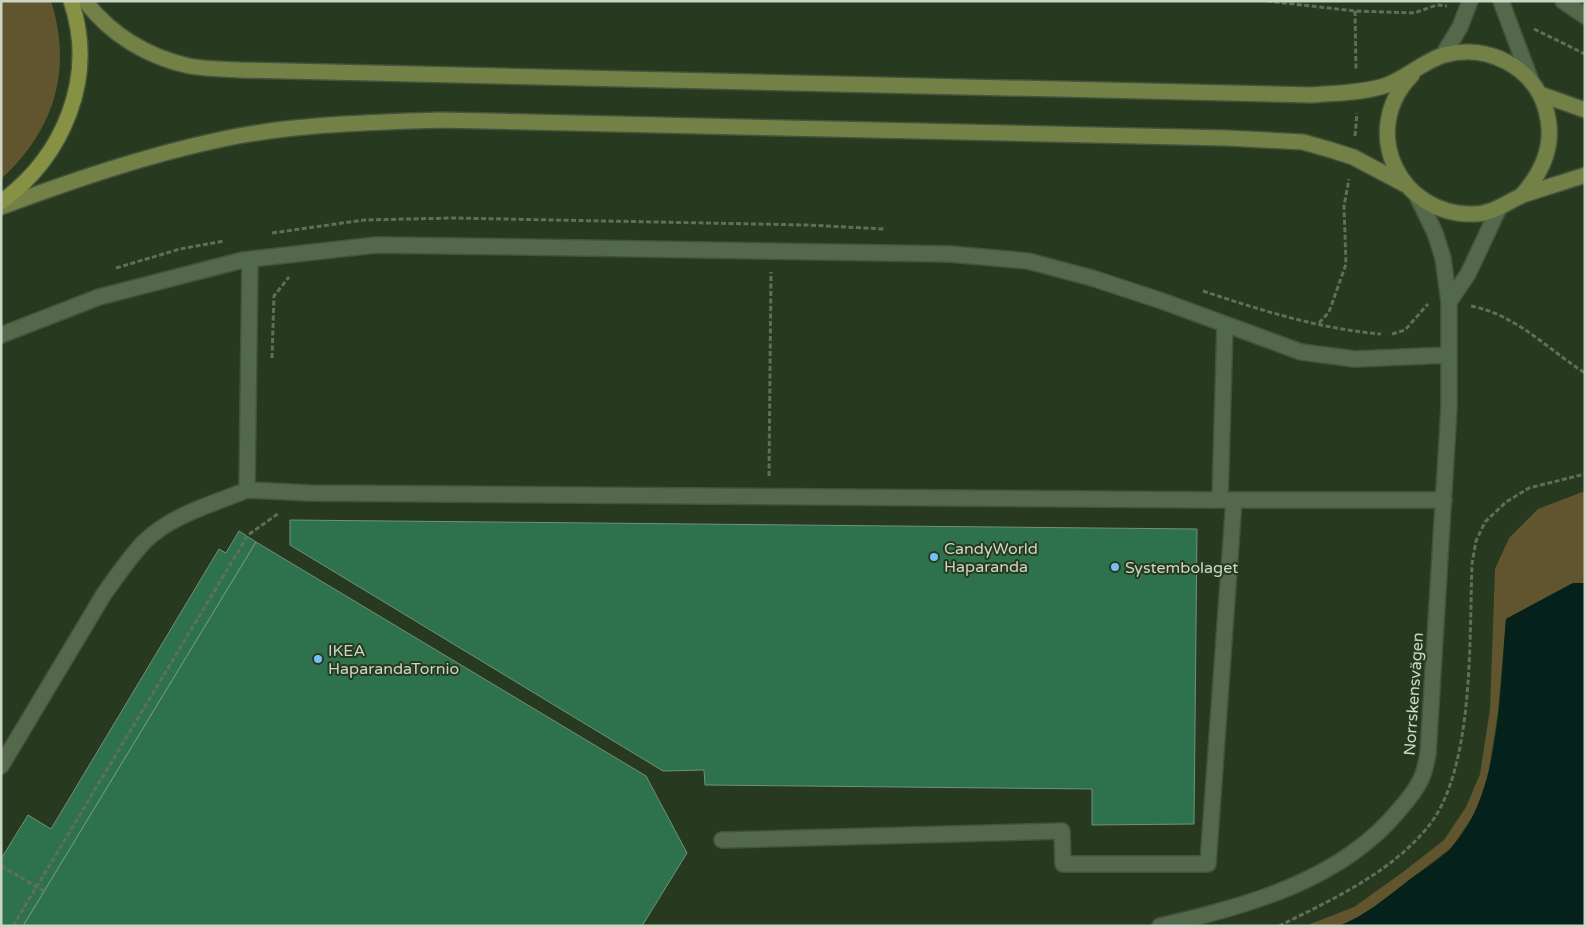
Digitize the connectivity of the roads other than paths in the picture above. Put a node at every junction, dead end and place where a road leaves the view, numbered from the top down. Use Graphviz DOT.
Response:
graph roads {
  1 [pos="71,1"];
  2 [pos="85,1"];
  3 [pos="1501,1"];
  4 [pos="1563,1"];
  5 [pos="1468,4"];
  6 [pos="1585,16"];
  7 [pos="1443,55"];
  8 [pos="1416,70"];
  9 [pos="1531,81"];
  10 [pos="1540,94"];
  11 [pos="1585,110"];
  12 [pos="1585,175"];
  13 [pos="1406,185"];
  14 [pos="1417,196"];
  15 [pos="1521,196"];
  16 [pos="1,202"];
  17 [pos="1,207"];
  18 [pos="1498,208"];
  19 [pos="250,260"];
  20 [pos="1449,302"];
  21 [pos="1218,321"];
  22 [pos="1,335"];
  23 [pos="1449,355"];
  24 [pos="247,490"];
  25 [pos="1227,500"];
  26 [pos="1444,500"];
  27 [pos="1,766"];
  28 [pos="722,840"];
  29 [pos="1160,926"];
  1 -- 16 [label="highway"];
  2 -- 8 [label="main road"];
  3 -- 9 [label="street"];
  4 -- 6 [label="street"];
  5 -- 7 [label="street"];
  7 -- 8 [label="main road"];
  7 -- 9 [label="main road"];
  8 -- 13 [label="main road"];
  9 -- 10 [label="main road"];
  10 -- 11 [label="main road"];
  10 -- 15 [label="main road"];
  12 -- 15 [label="main road"];
  13 -- 14 [label="main road"];
  13 -- 17 [label="main road"];
  14 -- 18 [label="main road"];
  14 -- 20 [label="street, Norrskensvägen"];
  15 -- 18 [label="main road"];
  18 -- 20 [label="street"];
  19 -- 21 [label="street"];
  19 -- 22 [label="street"];
  19 -- 24 [label="street"];
  20 -- 23 [label="street, Norrskensvägen"];
  21 -- 23 [label="street"];
  21 -- 25 [label="street"];
  23 -- 26 [label="street, Norrskensvägen"];
  24 -- 25 [label="street"];
  24 -- 27 [label="street"];
  25 -- 26 [label="street"];
  25 -- 28 [label="street"];
  26 -- 29 [label="street, Norrskensvägen"];
}
